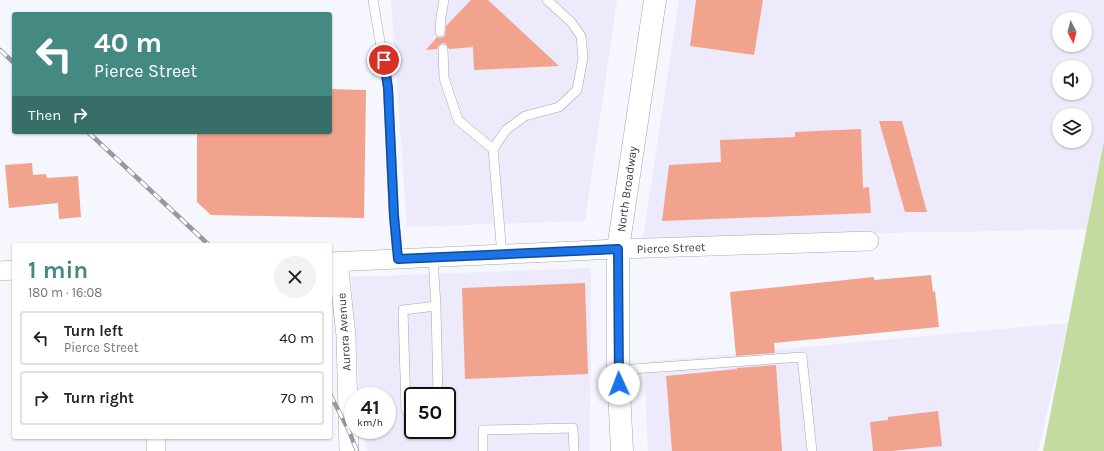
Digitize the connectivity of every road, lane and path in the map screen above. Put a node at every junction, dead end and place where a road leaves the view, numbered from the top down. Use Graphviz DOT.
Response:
graph roads {
  1 [pos="373,0"];
  2 [pos="444,0"];
  3 [pos="547,0"];
  4 [pos="655,0"];
  5 [pos="440,32"];
  6 [pos="443,49"];
  7 [pos="493,149"];
  8 [pos="869,241"];
  9 [pos="618,249"];
  10 [pos="502,255"];
  11 [pos="433,258"];
  12 [pos="398,259"];
  13 [pos="334,262"];
  14 [pos="12,270"];
  15 [pos="0,271"];
  16 [pos="436,306"];
  17 [pos="618,370"];
  18 [pos="405,387"];
  19 [pos="438,387"];
  20 [pos="156,439"];
  21 [pos="156,451"];
  22 [pos="350,451"];
  23 [pos="483,451"];
  24 [pos="574,451"];
  25 [pos="622,451"];
  26 [pos="812,451"];
  1 -- 12 [label="lane"];
  2 -- 5 [label="lane"];
  3 -- 7 [label="lane"];
  4 -- 9 [label="main road, North Broadway"];
  6 -- 7 [label="lane"];
  7 -- 10 [label="lane"];
  8 -- 9 [label="street, Pierce Street"];
  9 -- 10 [label="street, Pierce Street"];
  9 -- 17 [label="main road, North Broadway"];
  10 -- 11 [label="street, Pierce Street"];
  11 -- 12 [label="street, Pierce Street"];
  11 -- 16 [label="lane"];
  12 -- 13 [label="street, Pierce Street"];
  13 -- 22 [label="street, Aurora Avenue"];
  14 -- 15 [label="street"];
  16 -- 18 [label="lane"];
  16 -- 19 [label="lane"];
  17 -- 25 [label="main road, North Broadway"];
  17 -- 26 [label="lane"];
  20 -- 21 [label="street"];
  23 -- 24 [label="lane"];
}
